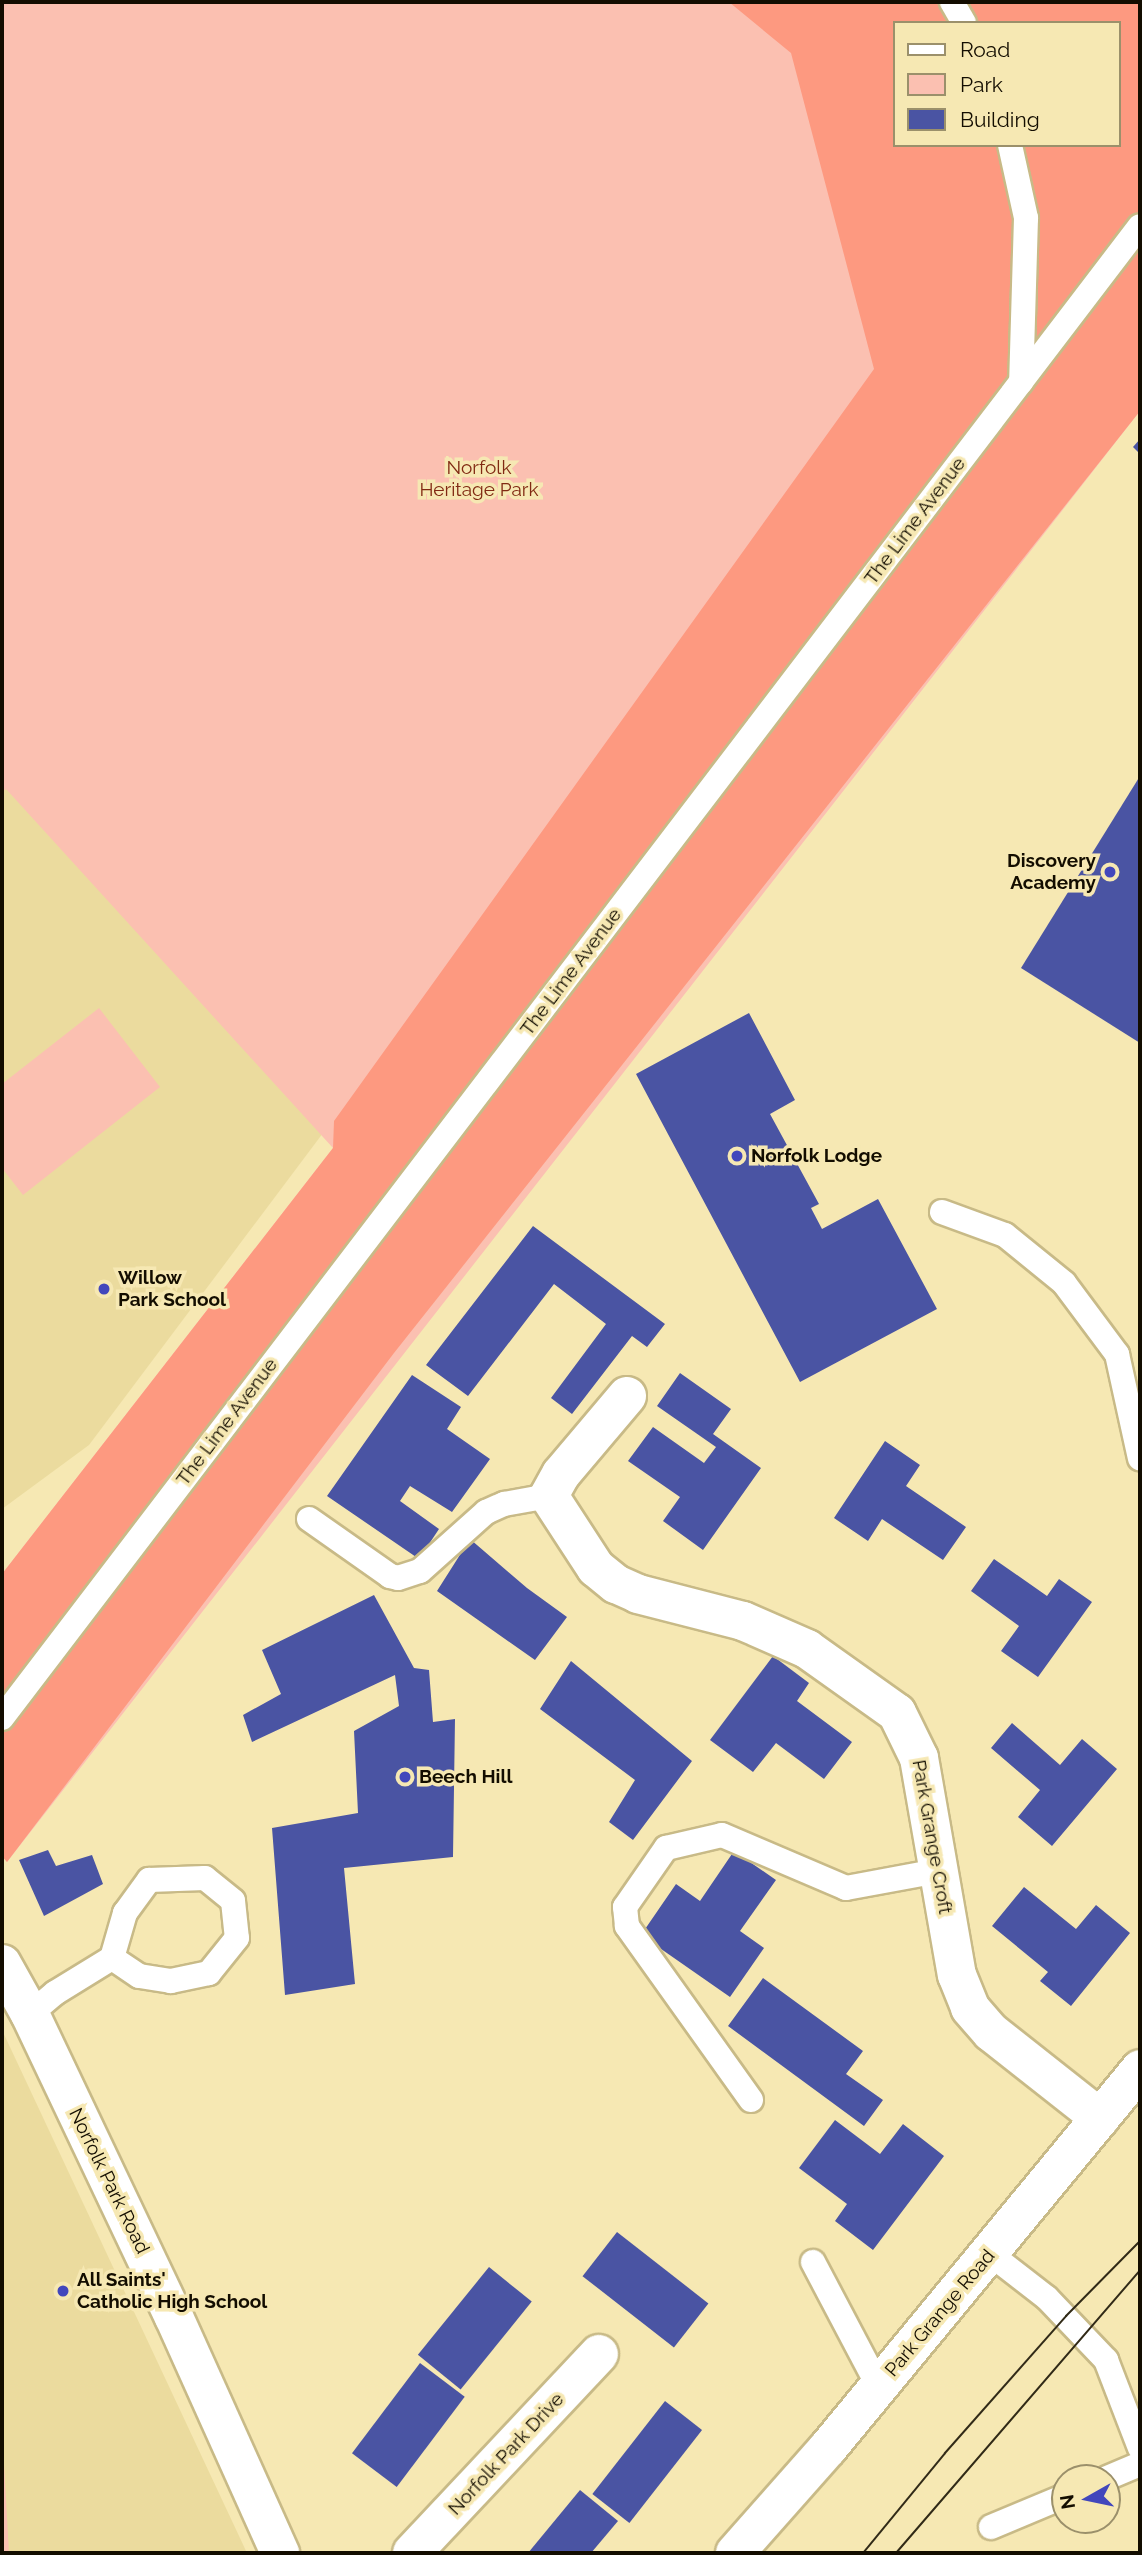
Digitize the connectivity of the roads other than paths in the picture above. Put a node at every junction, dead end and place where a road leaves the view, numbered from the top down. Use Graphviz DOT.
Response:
graph roads {
  1 [pos="952,2"];
  2 [pos="963,21"];
  3 [pos="1010,147"];
  4 [pos="1140,226"];
  5 [pos="1021,382"];
  6 [pos="942,1212"];
  7 [pos="627,1396"];
  8 [pos="1140,1459"];
  9 [pos="549,1496"];
  10 [pos="309,1519"];
  11 [pos="2,1718"];
  12 [pos="938,1871"];
  13 [pos="112,1958"];
  14 [pos="2,1964"];
  15 [pos="30,2014"];
  16 [pos="1140,2069"];
  17 [pos="751,2100"];
  18 [pos="1100,2118"];
  19 [pos="989,2253"];
  20 [pos="813,2262"];
  21 [pos="599,2354"];
  22 [pos="879,2387"];
  23 [pos="1140,2448"];
  24 [pos="1140,2464"];
  25 [pos="1121,2472"];
  26 [pos="1051,2502"];
  27 [pos="991,2527"];
  28 [pos="280,2553"];
  29 [pos="412,2553"];
  30 [pos="735,2553"];
  1 -- 2 [label="lane"];
  3 -- 5 [label="lane"];
  4 -- 5 [label="lane, The Lime Avenue"];
  5 -- 11 [label="lane, The Lime Avenue"];
  6 -- 8 [label="lane"];
  7 -- 9 [label="street"];
  9 -- 10 [label="lane"];
  9 -- 12 [label="street, Park Grange Croft"];
  12 -- 17 [label="lane"];
  12 -- 18 [label="street, Park Grange Croft"];
  13 -- 13 [label="lane"];
  13 -- 15 [label="lane"];
  14 -- 15 [label="street, Norfolk Park Road"];
  15 -- 28 [label="street, Norfolk Park Road"];
  16 -- 18 [label="street, Park Grange Road"];
  18 -- 19 [label="street, Park Grange Road"];
  19 -- 22 [label="street, Park Grange Road"];
  19 -- 23 [label="lane"];
  20 -- 22 [label="lane"];
  21 -- 29 [label="street, Norfolk Park Drive"];
  22 -- 30 [label="street, Park Grange Road"];
  24 -- 25 [label="lane"];
  26 -- 27 [label="lane"];
}
